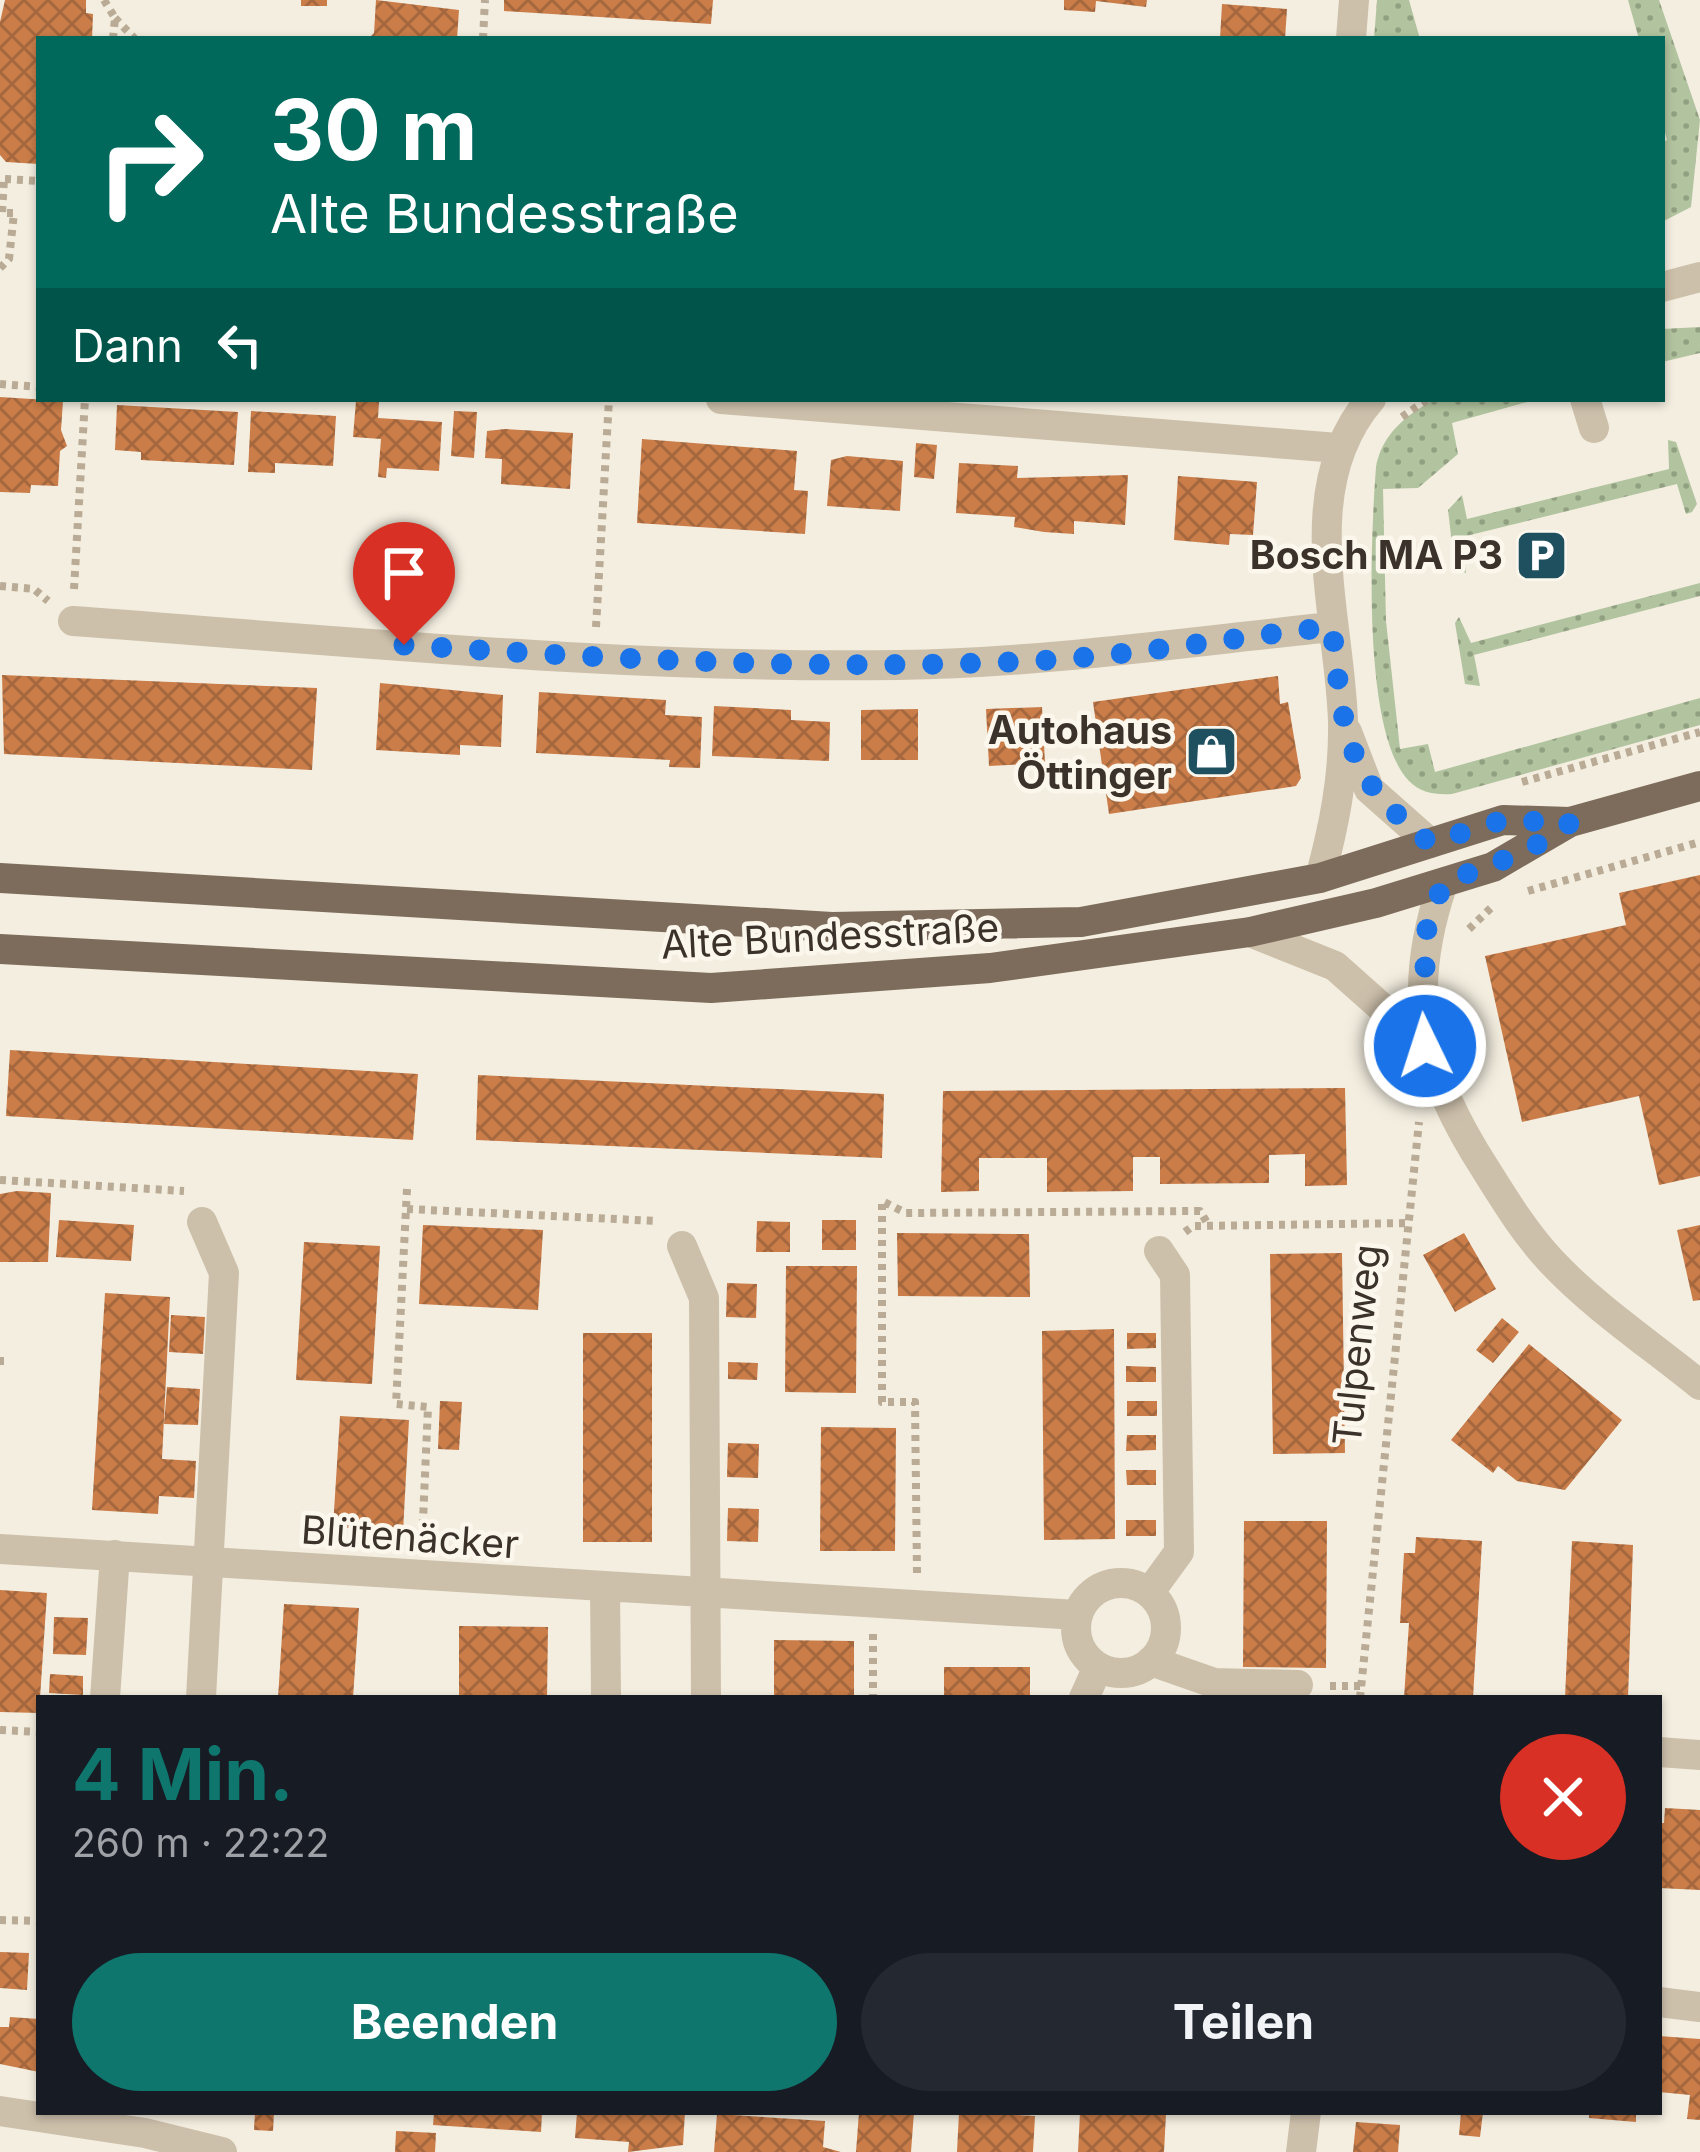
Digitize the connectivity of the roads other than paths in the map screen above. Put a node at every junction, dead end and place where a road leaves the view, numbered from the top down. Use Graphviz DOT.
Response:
graph roads {
  1 [pos="1354,0"];
  2 [pos="1351,36"];
  3 [pos="1700,277"];
  4 [pos="1665,286"];
  5 [pos="760,402"];
  6 [pos="1368,402"];
  7 [pos="1338,448"];
  8 [pos="73,621"];
  9 [pos="1332,627"];
  10 [pos="1343,721"];
  11 [pos="1700,786"];
  12 [pos="1570,823"];
  13 [pos="1430,843"];
  14 [pos="0,878"];
  15 [pos="1320,878"];
  16 [pos="1443,883"];
  17 [pos="1250,932"];
  18 [pos="0,950"];
  19 [pos="1425,1046"];
  20 [pos="202,1207"];
  21 [pos="682,1246"];
  22 [pos="1159,1251"];
  23 [pos="1700,1385"];
  24 [pos="0,1549"];
  25 [pos="115,1555"];
  26 [pos="209,1561"];
  27 [pos="605,1588"];
  28 [pos="1150,1593"];
  29 [pos="706,1595"];
  30 [pos="1077,1616"];
  31 [pos="1151,1661"];
  32 [pos="1098,1667"];
  33 [pos="1298,1685"];
  34 [pos="105,1695"];
  35 [pos="201,1695"];
  36 [pos="606,1695"];
  37 [pos="706,1695"];
  38 [pos="1085,1695"];
  39 [pos="1662,1753"];
  40 [pos="1700,1755"];
  41 [pos="1662,2002"];
  42 [pos="1700,2007"];
  43 [pos="0,2111"];
  44 [pos="1306,2115"];
  45 [pos="222,2152"];
  46 [pos="1301,2152"];
  1 -- 2 [label="street"];
  3 -- 4 [label="street"];
  5 -- 7 [label="street"];
  6 -- 7 [label="street"];
  7 -- 9 [label="street"];
  8 -- 9 [label="street"];
  9 -- 10 [label="street"];
  10 -- 13 [label="street"];
  10 -- 15 [label="street"];
  11 -- 12 [label="main road, Alte Bundesstraße"];
  12 -- 13 [label="main road, Alte Bundesstraße"];
  12 -- 16 [label="main road, Alte Bundesstraße"];
  13 -- 15 [label="main road, Alte Bundesstraße"];
  14 -- 15 [label="main road, Alte Bundesstraße"];
  16 -- 17 [label="main road, Alte Bundesstraße"];
  16 -- 19 [label="street"];
  17 -- 18 [label="main road, Alte Bundesstraße"];
  17 -- 19 [label="street"];
  19 -- 23 [label="street"];
  20 -- 26 [label="street"];
  21 -- 29 [label="street"];
  22 -- 28 [label="street"];
  24 -- 25 [label="street, Blütenäcker"];
  25 -- 26 [label="street, Blütenäcker"];
  25 -- 34 [label="street"];
  26 -- 27 [label="street, Blütenäcker"];
  26 -- 35 [label="street"];
  27 -- 29 [label="street, Blütenäcker"];
  27 -- 36 [label="street"];
  28 -- 30 [label="street"];
  28 -- 31 [label="street"];
  29 -- 30 [label="street, Blütenäcker"];
  29 -- 37 [label="street"];
  30 -- 32 [label="street"];
  31 -- 32 [label="street"];
  31 -- 33 [label="street"];
  32 -- 38 [label="street"];
  39 -- 40 [label="street"];
  41 -- 42 [label="street"];
  43 -- 45 [label="street"];
  44 -- 46 [label="street"];
}
